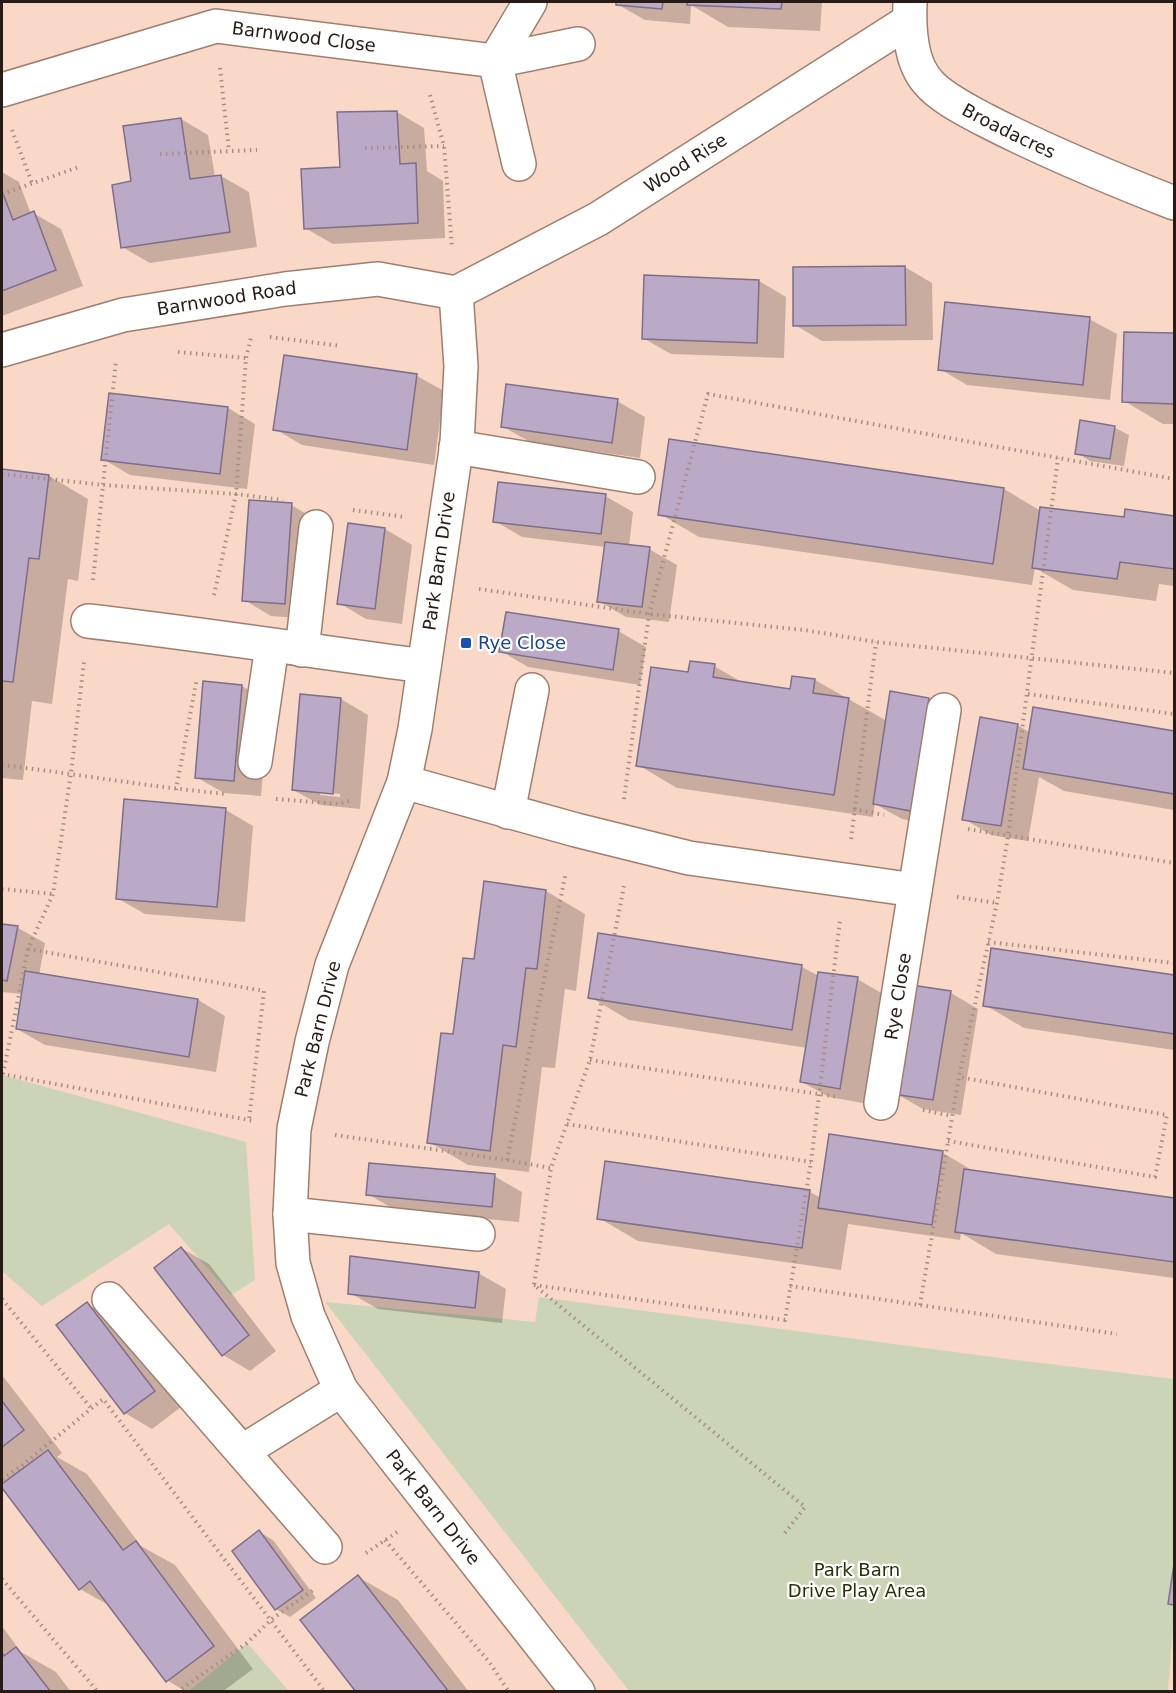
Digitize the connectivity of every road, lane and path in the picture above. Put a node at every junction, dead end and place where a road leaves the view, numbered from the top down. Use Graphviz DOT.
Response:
graph roads {
  1 [pos="530,2"];
  2 [pos="910,11"];
  3 [pos="216,26"];
  4 [pos="578,44"];
  5 [pos="419,52"];
  6 [pos="495,61"];
  7 [pos="2,90"];
  8 [pos="9,122"];
  9 [pos="444,146"];
  10 [pos="365,148"];
  11 [pos="257,150"];
  12 [pos="229,151"];
  13 [pos="160,154"];
  14 [pos="519,164"];
  15 [pos="79,167"];
  16 [pos="32,183"];
  17 [pos="2,194"];
  18 [pos="1174,203"];
  19 [pos="261,292"];
  20 [pos="456,293"];
  21 [pos="252,334"];
  22 [pos="341,346"];
  23 [pos="2,350"];
  24 [pos="232,356"];
  25 [pos="246,358"];
  26 [pos="110,412"];
  27 [pos="239,444"];
  28 [pos="456,447"];
  29 [pos="1058,458"];
  30 [pos="2,474"];
  31 [pos="638,477"];
  32 [pos="1174,479"];
  33 [pos="104,485"];
  34 [pos="236,494"];
  35 [pos="316,527"];
  36 [pos="437,583"];
  37 [pos="648,614"];
  38 [pos="88,621"];
  39 [pos="876,642"];
  40 [pos="287,648"];
  41 [pos="1032,660"];
  42 [pos="424,666"];
  43 [pos="1174,673"];
  44 [pos="532,690"];
  45 [pos="1028,694"];
  46 [pos="944,710"];
  47 [pos="1174,714"];
  48 [pos="255,762"];
  49 [pos="2,765"];
  50 [pos="71,773"];
  51 [pos="404,782"];
  52 [pos="234,795"];
  53 [pos="624,796"];
  54 [pos="269,798"];
  55 [pos="854,809"];
  56 [pos="508,812"];
  57 [pos="926,822"];
  58 [pos="1008,836"];
  59 [pos="851,843"];
  60 [pos="1174,863"];
  61 [pos="568,864"];
  62 [pos="845,881"];
  63 [pos="2,890"];
  64 [pos="915,890"];
  65 [pos="53,894"];
  66 [pos="621,898"];
  67 [pos="988,942"];
  68 [pos="28,949"];
  69 [pos="1174,963"];
  70 [pos="590,1060"];
  71 [pos="2,1074"];
  72 [pos="959,1077"];
  73 [pos="818,1095"];
  74 [pos="881,1103"];
  75 [pos="249,1120"];
  76 [pos="567,1124"];
  77 [pos="294,1130"];
  78 [pos="948,1141"];
  79 [pos="507,1160"];
  80 [pos="811,1162"];
  81 [pos="551,1168"];
  82 [pos="290,1214"];
  83 [pos="478,1234"];
  84 [pos="534,1285"];
  85 [pos="790,1286"];
  86 [pos="2,1299"];
  87 [pos="109,1299"];
  88 [pos="921,1305"];
  89 [pos="1118,1334"];
  90 [pos="341,1390"];
  91 [pos="91,1408"];
  92 [pos="243,1451"];
  93 [pos="2,1479"];
  94 [pos="433,1508"];
  95 [pos="784,1534"];
  96 [pos="385,1540"];
  97 [pos="326,1547"];
  98 [pos="357,1560"];
  99 [pos="2,1579"];
  100 [pos="319,1586"];
  101 [pos="272,1619"];
  102 [pos="98,1692"];
  103 [pos="177,1692"];
  104 [pos="325,1692"];
  105 [pos="509,1692"];
  106 [pos="578,1692"];
  1 -- 6 [label="street"];
  2 -- 18 [label="street, Broadacres"];
  2 -- 20 [label="street, Wood Rise"];
  3 -- 5 [label="street, Barnwood Close"];
  3 -- 7 [label="street, Barnwood Close"];
  3 -- 12 [label="path"];
  4 -- 6 [label="street, Barnwood Close"];
  5 -- 6 [label="street, Barnwood Close"];
  5 -- 9 [label="path"];
  6 -- 14 [label="street"];
  8 -- 16 [label="path"];
  9 -- 10 [label="path"];
  9 -- 20 [label="path"];
  11 -- 12 [label="path"];
  12 -- 13 [label="path"];
  15 -- 16 [label="path"];
  16 -- 17 [label="path"];
  19 -- 20 [label="street, Barnwood Road"];
  19 -- 21 [label="path"];
  19 -- 23 [label="street, Barnwood Road"];
  20 -- 28 [label="street, Park Barn Drive"];
  21 -- 22 [label="path"];
  21 -- 25 [label="path"];
  24 -- 25 [label="path"];
  25 -- 27 [label="path"];
  26 -- 33 [label="path"];
  28 -- 31 [label="street"];
  28 -- 36 [label="street, Park Barn Drive"];
  29 -- 32 [label="path"];
  29 -- 37 [label="path"];
  29 -- 41 [label="path"];
  30 -- 33 [label="path"];
  33 -- 34 [label="path"];
  33 -- 38 [label="path"];
  35 -- 40 [label="street"];
  36 -- 37 [label="path"];
  36 -- 42 [label="street, Park Barn Drive"];
  37 -- 39 [label="path"];
  37 -- 53 [label="path"];
  38 -- 40 [label="street"];
  38 -- 50 [label="path"];
  39 -- 41 [label="path"];
  39 -- 55 [label="path"];
  40 -- 42 [label="street"];
  40 -- 48 [label="street"];
  41 -- 43 [label="path"];
  41 -- 45 [label="path"];
  42 -- 51 [label="street, Park Barn Drive"];
  44 -- 56 [label="street"];
  45 -- 47 [label="path"];
  45 -- 58 [label="path"];
  46 -- 57 [label="street, Rye Close"];
  49 -- 50 [label="path"];
  50 -- 52 [label="path"];
  50 -- 65 [label="path"];
  51 -- 54 [label="path"];
  51 -- 56 [label="street"];
  51 -- 77 [label="street, Park Barn Drive"];
  55 -- 57 [label="path"];
  55 -- 59 [label="path"];
  56 -- 62 [label="street"];
  57 -- 58 [label="path"];
  57 -- 64 [label="street, Rye Close"];
  58 -- 60 [label="path"];
  58 -- 67 [label="path"];
  61 -- 79 [label="path"];
  62 -- 64 [label="street"];
  62 -- 73 [label="path"];
  63 -- 65 [label="path"];
  64 -- 74 [label="street, Rye Close"];
  65 -- 68 [label="path"];
  66 -- 70 [label="path"];
  67 -- 69 [label="path"];
  67 -- 72 [label="path"];
  68 -- 71 [label="path"];
  68 -- 75 [label="path"];
  70 -- 73 [label="path"];
  70 -- 76 [label="path"];
  71 -- 75 [label="path"];
  72 -- 78 [label="path"];
  72 -- 78 [label="path"];
  73 -- 80 [label="path"];
  75 -- 77 [label="path"];
  76 -- 80 [label="path"];
  76 -- 81 [label="path"];
  77 -- 79 [label="path"];
  77 -- 82 [label="street, Park Barn Drive"];
  78 -- 88 [label="path"];
  79 -- 81 [label="path"];
  80 -- 85 [label="path"];
  81 -- 84 [label="path"];
  82 -- 83 [label="street"];
  82 -- 90 [label="street, Park Barn Drive"];
  84 -- 85 [label="path"];
  84 -- 95 [label="path"];
  85 -- 88 [label="path"];
  86 -- 91 [label="path"];
  87 -- 92 [label="street"];
  88 -- 89 [label="path"];
  90 -- 92 [label="street"];
  90 -- 94 [label="street, Park Barn Drive"];
  91 -- 93 [label="path"];
  91 -- 101 [label="path"];
  92 -- 97 [label="street"];
  94 -- 96 [label="path"];
  94 -- 106 [label="street, Park Barn Drive"];
  96 -- 98 [label="path"];
  96 -- 105 [label="path"];
  99 -- 102 [label="path"];
  100 -- 101 [label="path"];
  101 -- 103 [label="path"];
  101 -- 104 [label="path"];
}
